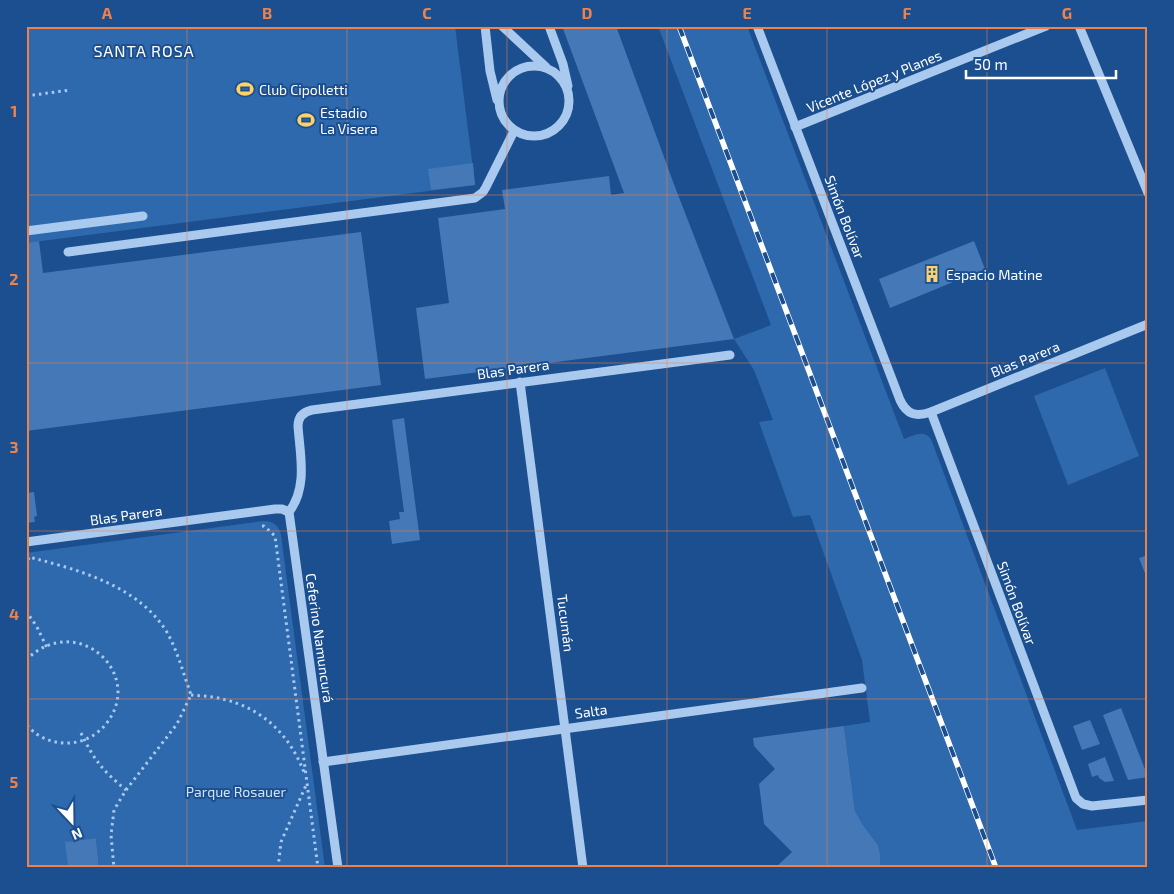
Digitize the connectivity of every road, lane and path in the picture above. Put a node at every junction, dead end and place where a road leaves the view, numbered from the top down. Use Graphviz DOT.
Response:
graph roads {
  1 [pos="485,26"];
  2 [pos="502,26"];
  3 [pos="549,26"];
  4 [pos="756,26"];
  5 [pos="1046,26"];
  6 [pos="1078,26"];
  7 [pos="548,68"];
  8 [pos="70,90"];
  9 [pos="569,94"];
  10 [pos="26,96"];
  11 [pos="500,111"];
  12 [pos="795,127"];
  13 [pos="514,131"];
  14 [pos="1148,193"];
  15 [pos="143,216"];
  16 [pos="26,232"];
  17 [pos="68,252"];
  18 [pos="1148,324"];
  19 [pos="730,354"];
  20 [pos="520,382"];
  21 [pos="931,412"];
  22 [pos="912,415"];
  23 [pos="289,512"];
  24 [pos="254,527"];
  25 [pos="26,542"];
  26 [pos="39,556"];
  27 [pos="28,557"];
  28 [pos="26,566"];
  29 [pos="26,611"];
  30 [pos="46,646"];
  31 [pos="48,650"];
  32 [pos="26,660"];
  33 [pos="862,688"];
  34 [pos="191,696"];
  35 [pos="26,724"];
  36 [pos="565,729"];
  37 [pos="81,733"];
  38 [pos="84,740"];
  39 [pos="323,762"];
  40 [pos="307,782"];
  41 [pos="126,790"];
  42 [pos="1148,800"];
  43 [pos="114,868"];
  44 [pos="278,868"];
  45 [pos="318,868"];
  46 [pos="338,868"];
  47 [pos="583,868"];
  1 -- 11 [label="street"];
  2 -- 7 [label="street"];
  3 -- 9 [label="street"];
  4 -- 12 [label="street, Simón Bolívar"];
  5 -- 12 [label="street, Vicente López y Planes"];
  6 -- 14 [label="street"];
  7 -- 9 [label="street"];
  7 -- 11 [label="street"];
  8 -- 10 [label="path"];
  9 -- 13 [label="street"];
  11 -- 13 [label="street"];
  12 -- 22 [label="street, Simón Bolívar"];
  13 -- 17 [label="street"];
  15 -- 16 [label="street"];
  18 -- 21 [label="street, Blas Parera"];
  19 -- 20 [label="street, Blas Parera"];
  20 -- 23 [label="street, Blas Parera"];
  20 -- 36 [label="street, Tucumán"];
  21 -- 22 [label="street, Blas Parera"];
  21 -- 42 [label="street, Simón Bolívar"];
  23 -- 25 [label="street, Blas Parera"];
  23 -- 39 [label="street, Ceferino Namuncurá"];
  24 -- 40 [label="path"];
  26 -- 27 [label="path"];
  27 -- 28 [label="path"];
  27 -- 34 [label="path"];
  29 -- 30 [label="path"];
  30 -- 31 [label="path"];
  30 -- 32 [label="path"];
  30 -- 38 [label="path"];
  33 -- 36 [label="street, Salta"];
  34 -- 40 [label="path"];
  34 -- 41 [label="path"];
  35 -- 38 [label="path"];
  36 -- 39 [label="street, Salta"];
  36 -- 47 [label="street, Tucumán"];
  37 -- 38 [label="path"];
  38 -- 41 [label="path"];
  39 -- 46 [label="street, Ceferino Namuncurá"];
  40 -- 44 [label="path"];
  40 -- 45 [label="path"];
  41 -- 43 [label="path"];
}
